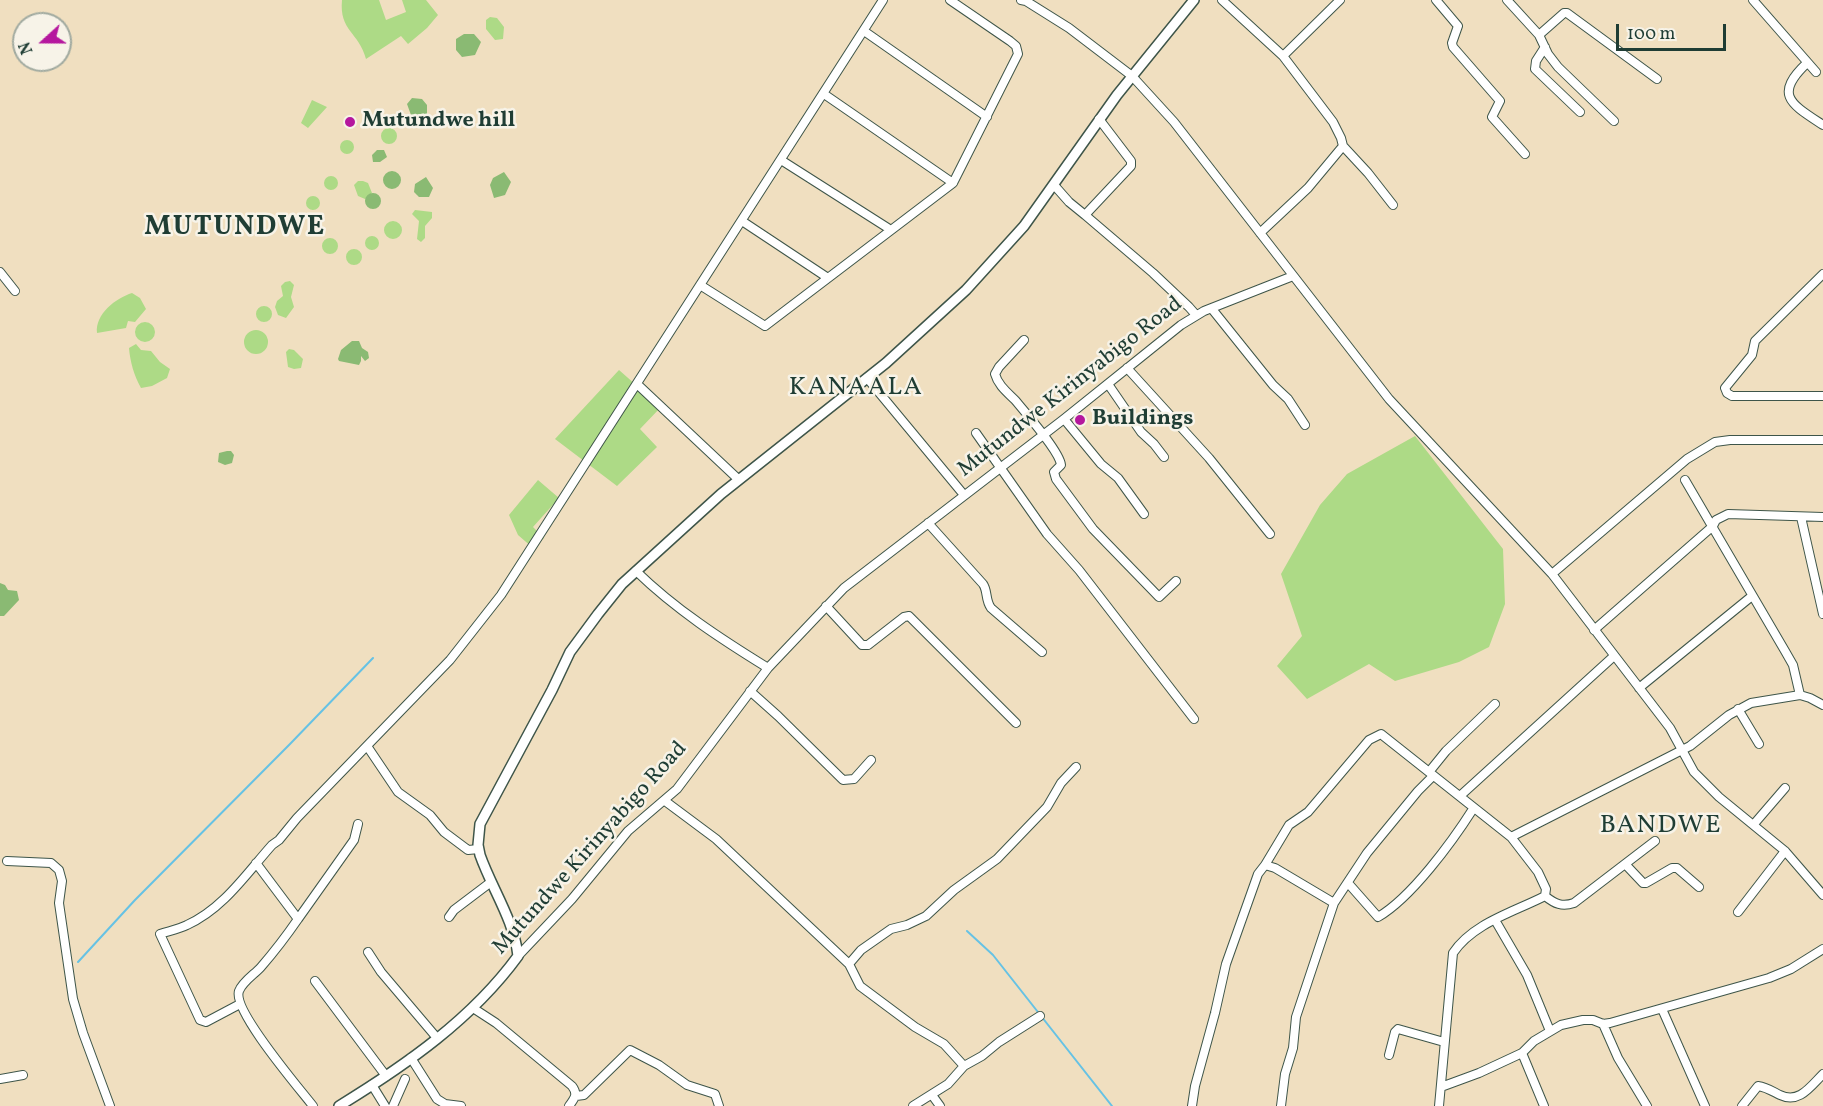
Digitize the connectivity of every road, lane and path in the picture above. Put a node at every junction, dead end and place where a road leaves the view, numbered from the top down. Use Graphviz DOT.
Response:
graph roads {
  1 [pos="883,0"];
  2 [pos="950,0"];
  3 [pos="1021,0"];
  4 [pos="1194,0"];
  5 [pos="1222,0"];
  6 [pos="1340,0"];
  7 [pos="1436,0"];
  8 [pos="1507,0"];
  9 [pos="1753,0"];
  10 [pos="864,31"];
  11 [pos="1539,35"];
  12 [pos="1545,47"];
  13 [pos="1283,56"];
  14 [pos="1807,63"];
  15 [pos="1816,72"];
  16 [pos="1132,76"];
  17 [pos="1657,79"];
  18 [pos="824,94"];
  19 [pos="1580,112"];
  20 [pos="987,117"];
  21 [pos="1099,119"];
  22 [pos="1614,121"];
  23 [pos="1823,125"];
  24 [pos="1343,146"];
  25 [pos="1525,154"];
  26 [pos="781,160"];
  27 [pos="953,183"];
  28 [pos="1054,185"];
  29 [pos="1393,205"];
  30 [pos="1085,215"];
  31 [pos="742,221"];
  32 [pos="891,230"];
  33 [pos="1260,233"];
  34 [pos="0,272"];
  35 [pos="1823,274"];
  36 [pos="1293,276"];
  37 [pos="828,278"];
  38 [pos="700,285"];
  39 [pos="15,291"];
  40 [pos="1212,309"];
  41 [pos="1196,315"];
  42 [pos="1024,340"];
  43 [pos="1127,369"];
  44 [pos="867,378"];
  45 [pos="637,384"];
  46 [pos="1108,384"];
  47 [pos="1823,396"];
  48 [pos="1064,419"];
  49 [pos="1305,425"];
  50 [pos="976,433"];
  51 [pos="1043,434"];
  52 [pos="1823,440"];
  53 [pos="1164,457"];
  54 [pos="1000,467"];
  55 [pos="738,479"];
  56 [pos="1685,480"];
  57 [pos="964,495"];
  58 [pos="1144,514"];
  59 [pos="1801,517"];
  60 [pos="1823,517"];
  61 [pos="928,523"];
  62 [pos="1713,526"];
  63 [pos="1270,534"];
  64 [pos="636,572"];
  65 [pos="1552,574"];
  66 [pos="1176,581"];
  67 [pos="1752,596"];
  68 [pos="826,606"];
  69 [pos="1823,614"];
  70 [pos="1594,630"];
  71 [pos="1042,652"];
  72 [pos="1614,656"];
  73 [pos="768,668"];
  74 [pos="1639,688"];
  75 [pos="750,691"];
  76 [pos="1800,696"];
  77 [pos="1821,700"];
  78 [pos="1495,704"];
  79 [pos="1738,709"];
  80 [pos="1194,719"];
  81 [pos="1016,723"];
  82 [pos="1759,744"];
  83 [pos="368,746"];
  84 [pos="1682,750"];
  85 [pos="871,760"];
  86 [pos="1076,767"];
  87 [pos="1431,774"];
  88 [pos="1785,788"];
  89 [pos="1460,796"];
  90 [pos="665,801"];
  91 [pos="1473,809"];
  92 [pos="358,824"];
  93 [pos="1754,824"];
  94 [pos="1511,837"];
  95 [pos="1654,841"];
  96 [pos="479,849"];
  97 [pos="1785,851"];
  98 [pos="7,861"];
  99 [pos="256,863"];
  100 [pos="1265,865"];
  101 [pos="1626,865"];
  102 [pos="491,882"];
  103 [pos="1348,882"];
  104 [pos="1699,887"];
  105 [pos="1823,895"];
  106 [pos="1545,896"];
  107 [pos="1334,903"];
  108 [pos="1738,912"];
  109 [pos="449,916"];
  110 [pos="298,919"];
  111 [pos="1495,920"];
  112 [pos="1823,949"];
  113 [pos="368,952"];
  114 [pos="518,956"];
  115 [pos="849,964"];
  116 [pos="315,981"];
  117 [pos="240,1004"];
  118 [pos="473,1008"];
  119 [pos="1662,1009"];
  120 [pos="1040,1016"];
  121 [pos="1603,1024"];
  122 [pos="1550,1031"];
  123 [pos="437,1038"];
  124 [pos="1444,1042"];
  125 [pos="1522,1053"];
  126 [pos="1389,1055"];
  127 [pos="411,1058"];
  128 [pos="963,1066"];
  129 [pos="1823,1074"];
  130 [pos="22,1075"];
  131 [pos="386,1076"];
  132 [pos="0,1079"];
  133 [pos="405,1079"];
  134 [pos="372,1085"];
  135 [pos="1442,1087"];
  136 [pos="932,1095"];
  137 [pos="576,1096"];
  138 [pos="110,1106"];
  139 [pos="313,1106"];
  140 [pos="339,1106"];
  141 [pos="385,1106"];
  142 [pos="393,1106"];
  143 [pos="461,1106"];
  144 [pos="569,1106"];
  145 [pos="719,1106"];
  146 [pos="913,1106"];
  147 [pos="939,1106"];
  148 [pos="1192,1106"];
  149 [pos="1281,1106"];
  150 [pos="1439,1106"];
  151 [pos="1544,1106"];
  152 [pos="1647,1106"];
  153 [pos="1705,1106"];
  154 [pos="1742,1106"];
  1 -- 10 [label="street"];
  2 -- 20 [label="street"];
  3 -- 16 [label="street"];
  4 -- 16 [label="street"];
  5 -- 13 [label="street"];
  6 -- 13 [label="street"];
  7 -- 25 [label="street"];
  8 -- 11 [label="street"];
  9 -- 14 [label="street"];
  10 -- 18 [label="street"];
  10 -- 20 [label="street"];
  11 -- 12 [label="street"];
  11 -- 17 [label="street"];
  12 -- 19 [label="street"];
  12 -- 22 [label="street"];
  13 -- 24 [label="street"];
  14 -- 15 [label="street"];
  14 -- 23 [label="street"];
  16 -- 21 [label="street"];
  16 -- 33 [label="street"];
  18 -- 26 [label="street"];
  18 -- 27 [label="street"];
  20 -- 27 [label="street"];
  21 -- 28 [label="street"];
  21 -- 30 [label="street"];
  24 -- 29 [label="street"];
  24 -- 33 [label="street"];
  26 -- 31 [label="street"];
  26 -- 32 [label="street"];
  27 -- 32 [label="street"];
  28 -- 30 [label="street"];
  28 -- 44 [label="street"];
  30 -- 41 [label="street"];
  31 -- 37 [label="street"];
  31 -- 38 [label="street"];
  32 -- 37 [label="street"];
  33 -- 36 [label="street"];
  34 -- 39 [label="street"];
  35 -- 47 [label="street"];
  36 -- 40 [label="street, Mutundwe Kirinyabigo Road"];
  36 -- 65 [label="street"];
  37 -- 38 [label="street"];
  38 -- 45 [label="street"];
  40 -- 41 [label="street, Mutundwe Kirinyabigo Road"];
  40 -- 49 [label="street"];
  41 -- 43 [label="street, Mutundwe Kirinyabigo Road"];
  42 -- 51 [label="street"];
  43 -- 46 [label="street, Mutundwe Kirinyabigo Road"];
  43 -- 63 [label="street"];
  44 -- 55 [label="street"];
  44 -- 57 [label="street"];
  45 -- 55 [label="street"];
  45 -- 83 [label="street"];
  46 -- 48 [label="street, Mutundwe Kirinyabigo Road"];
  46 -- 53 [label="street"];
  48 -- 51 [label="street, Mutundwe Kirinyabigo Road"];
  48 -- 58 [label="street"];
  50 -- 54 [label="street"];
  51 -- 54 [label="street, Mutundwe Kirinyabigo Road"];
  51 -- 66 [label="street"];
  52 -- 65 [label="street"];
  54 -- 57 [label="street, Mutundwe Kirinyabigo Road"];
  54 -- 80 [label="street"];
  55 -- 64 [label="street"];
  56 -- 62 [label="street"];
  57 -- 61 [label="street, Mutundwe Kirinyabigo Road"];
  59 -- 60 [label="street"];
  59 -- 62 [label="street"];
  59 -- 69 [label="street"];
  61 -- 68 [label="street, Mutundwe Kirinyabigo Road"];
  61 -- 71 [label="street"];
  62 -- 67 [label="street"];
  62 -- 70 [label="street"];
  64 -- 73 [label="street"];
  64 -- 96 [label="street"];
  65 -- 70 [label="street"];
  67 -- 74 [label="street"];
  67 -- 76 [label="street"];
  68 -- 73 [label="street, Mutundwe Kirinyabigo Road"];
  68 -- 81 [label="street"];
  70 -- 72 [label="street"];
  72 -- 74 [label="street"];
  72 -- 89 [label="street"];
  73 -- 75 [label="street, Mutundwe Kirinyabigo Road"];
  74 -- 84 [label="street"];
  75 -- 85 [label="street"];
  75 -- 90 [label="street, Mutundwe Kirinyabigo Road"];
  76 -- 77 [label="street"];
  76 -- 79 [label="street"];
  78 -- 87 [label="street"];
  79 -- 82 [label="street"];
  79 -- 84 [label="street"];
  83 -- 96 [label="street"];
  83 -- 99 [label="street"];
  84 -- 93 [label="street"];
  84 -- 94 [label="street"];
  86 -- 115 [label="street"];
  87 -- 89 [label="street"];
  87 -- 100 [label="street"];
  87 -- 103 [label="street"];
  88 -- 93 [label="street"];
  89 -- 91 [label="street"];
  90 -- 114 [label="street, Mutundwe Kirinyabigo Road"];
  90 -- 115 [label="street"];
  91 -- 94 [label="street"];
  91 -- 103 [label="street"];
  92 -- 110 [label="street"];
  93 -- 97 [label="street"];
  94 -- 106 [label="street"];
  95 -- 101 [label="street"];
  96 -- 102 [label="street"];
  97 -- 105 [label="street"];
  97 -- 108 [label="street"];
  98 -- 138 [label="street"];
  99 -- 110 [label="street"];
  99 -- 117 [label="street"];
  100 -- 107 [label="street"];
  100 -- 148 [label="street"];
  101 -- 104 [label="street"];
  101 -- 106 [label="street"];
  102 -- 109 [label="street"];
  102 -- 114 [label="street"];
  103 -- 107 [label="street"];
  106 -- 111 [label="street"];
  107 -- 149 [label="street"];
  110 -- 117 [label="street"];
  111 -- 122 [label="street"];
  111 -- 124 [label="street"];
  112 -- 119 [label="street"];
  113 -- 123 [label="street"];
  114 -- 118 [label="street, Mutundwe Kirinyabigo Road"];
  115 -- 128 [label="street"];
  116 -- 131 [label="street"];
  117 -- 139 [label="street"];
  118 -- 123 [label="street, Mutundwe Kirinyabigo Road"];
  118 -- 137 [label="street"];
  119 -- 121 [label="street"];
  119 -- 153 [label="street"];
  120 -- 128 [label="street"];
  121 -- 122 [label="street"];
  121 -- 152 [label="street"];
  122 -- 125 [label="street"];
  123 -- 127 [label="street, Mutundwe Kirinyabigo Road"];
  124 -- 126 [label="street"];
  124 -- 135 [label="street"];
  125 -- 135 [label="street"];
  125 -- 151 [label="street"];
  127 -- 131 [label="street, Mutundwe Kirinyabigo Road"];
  127 -- 143 [label="street"];
  128 -- 136 [label="street"];
  129 -- 154 [label="street"];
  130 -- 132 [label="street"];
  131 -- 134 [label="street, Mutundwe Kirinyabigo Road"];
  133 -- 142 [label="street"];
  134 -- 140 [label="street, Mutundwe Kirinyabigo Road"];
  134 -- 141 [label="street"];
  135 -- 150 [label="street"];
  136 -- 146 [label="street"];
  136 -- 147 [label="street"];
  137 -- 144 [label="street"];
  137 -- 145 [label="street"];
}
